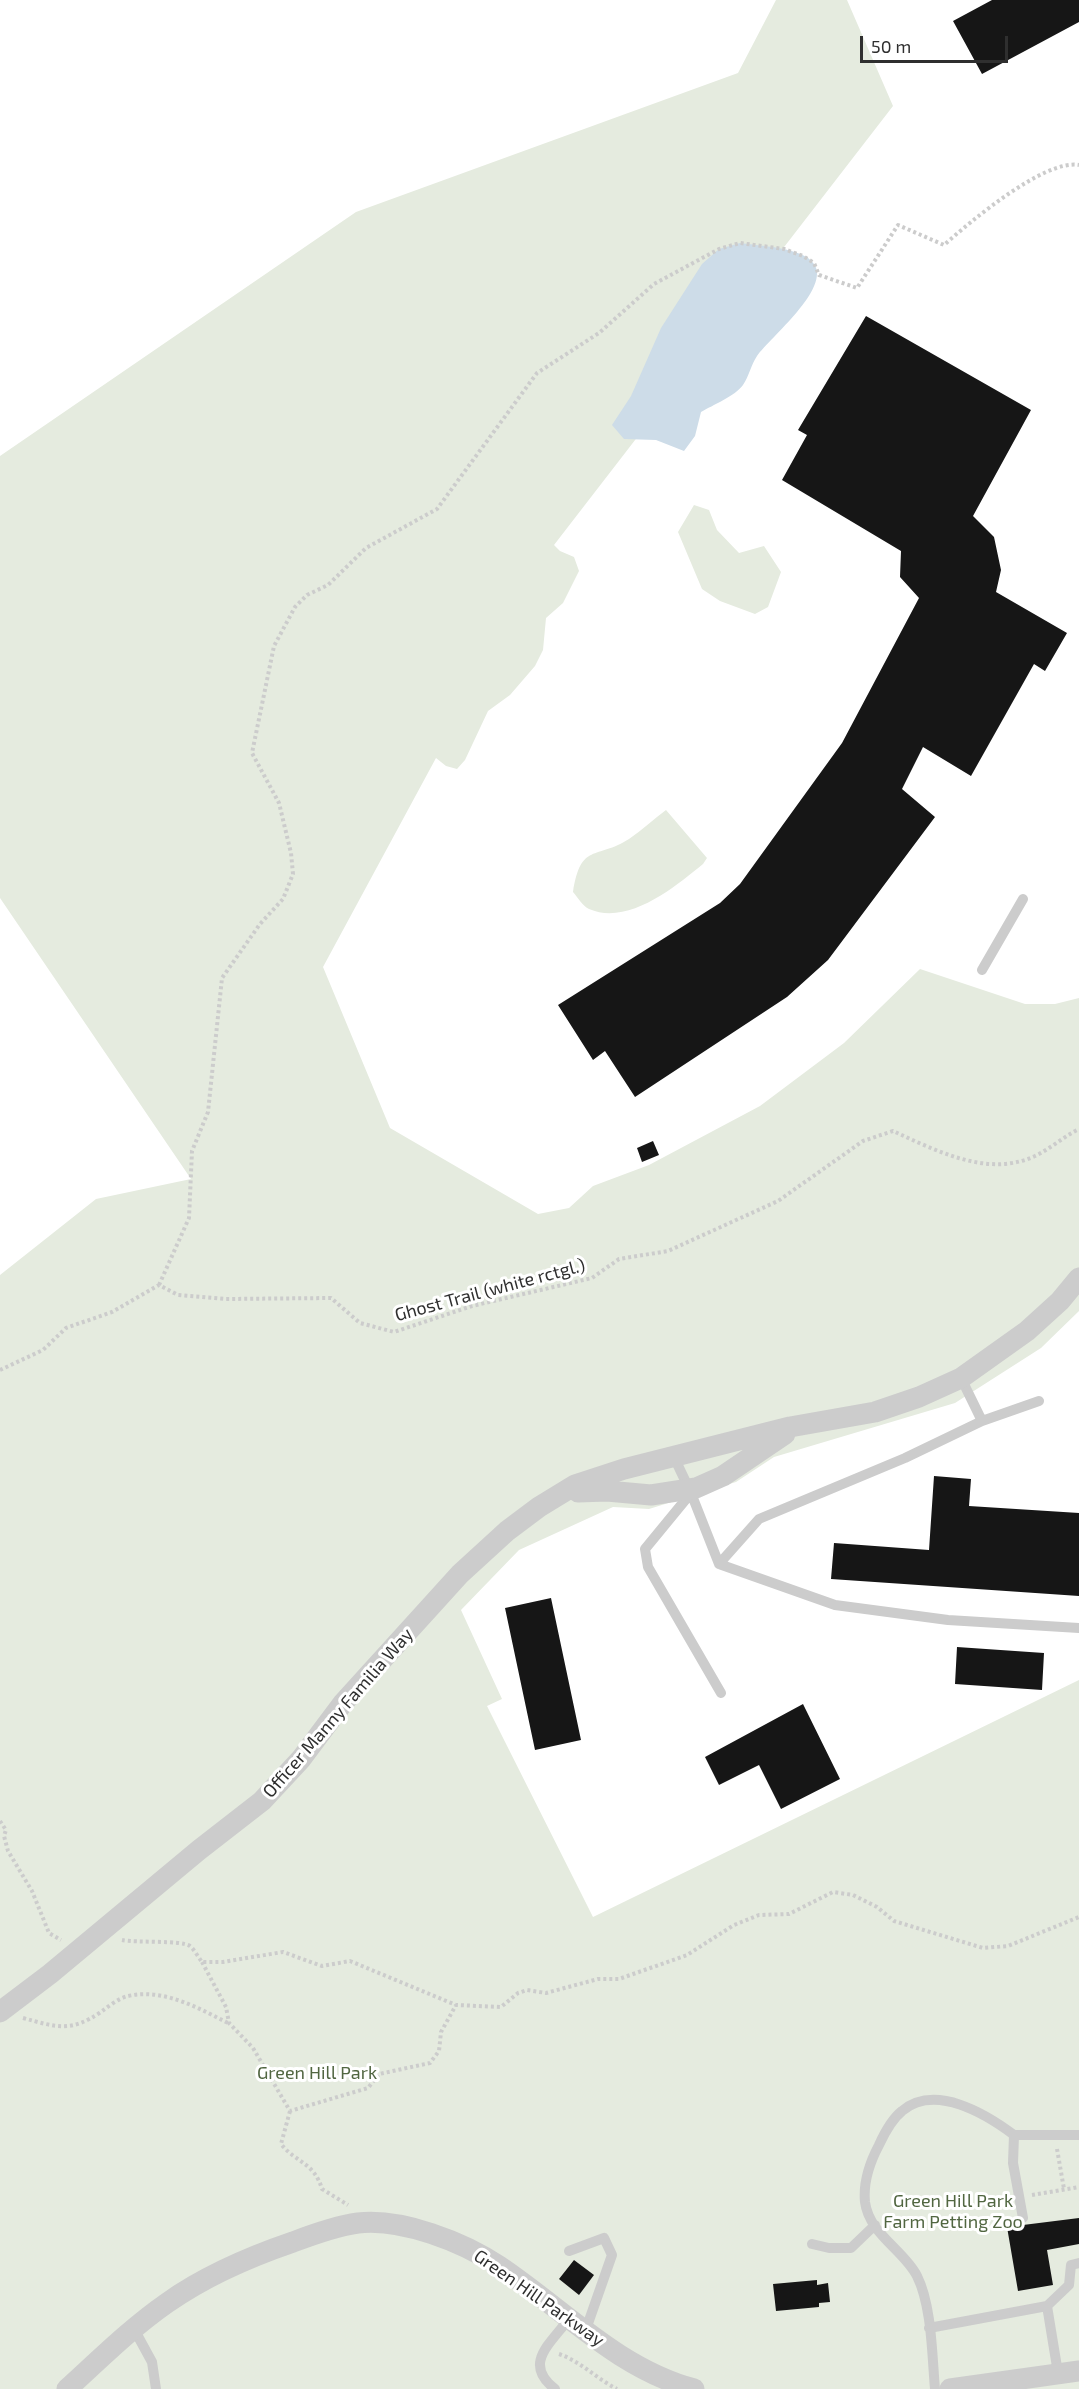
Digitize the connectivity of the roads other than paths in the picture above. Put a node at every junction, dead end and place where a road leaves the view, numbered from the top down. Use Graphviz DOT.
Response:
graph roads {
  1 [pos="1023,899"];
  2 [pos="982,970"];
  3 [pos="1079,1278"];
  4 [pos="961,1378"];
  5 [pos="1039,1401"];
  6 [pos="982,1421"];
  7 [pos="820,1422"];
  8 [pos="673,1455"];
  9 [pos="690,1491"];
  10 [pos="556,1496"];
  11 [pos="719,1564"];
  12 [pos="1079,1628"];
  13 [pos="721,1693"];
  14 [pos="0,2012"];
  15 [pos="1014,2135"];
  16 [pos="1079,2135"];
  17 [pos="1023,2218"];
  18 [pos="875,2225"];
  19 [pos="812,2244"];
  20 [pos="569,2251"];
  21 [pos="1079,2263"];
  22 [pos="1047,2306"];
  23 [pos="568,2320"];
  24 [pos="929,2328"];
  25 [pos="134,2329"];
  26 [pos="585,2332"];
  27 [pos="1079,2371"];
  28 [pos="1058,2373"];
  29 [pos="67,2389"];
  30 [pos="156,2389"];
  31 [pos="555,2389"];
  32 [pos="694,2389"];
  33 [pos="935,2389"];
  34 [pos="950,2389"];
  1 -- 2 [label="lane"];
  3 -- 4 [label="street, Officer Manny Familia Way"];
  4 -- 6 [label="lane"];
  4 -- 7 [label="street, Officer Manny Familia Way"];
  5 -- 6 [label="lane"];
  6 -- 11 [label="lane"];
  7 -- 8 [label="street, Officer Manny Familia Way"];
  7 -- 9 [label="street, Officer Manny Familia Way"];
  8 -- 9 [label="lane"];
  8 -- 10 [label="street, Officer Manny Familia Way"];
  9 -- 10 [label="street, Officer Manny Familia Way"];
  9 -- 11 [label="lane"];
  9 -- 13 [label="lane"];
  10 -- 14 [label="street, Officer Manny Familia Way"];
  11 -- 12 [label="lane"];
  15 -- 16 [label="lane"];
  15 -- 17 [label="lane"];
  15 -- 18 [label="lane"];
  18 -- 19 [label="lane"];
  18 -- 24 [label="lane"];
  20 -- 26 [label="lane"];
  21 -- 22 [label="lane"];
  22 -- 24 [label="lane"];
  22 -- 28 [label="lane"];
  23 -- 25 [label="street, Green Hill Parkway"];
  23 -- 26 [label="street, Green Hill Parkway"];
  23 -- 31 [label="lane"];
  24 -- 33 [label="lane"];
  25 -- 29 [label="street, Green Hill Parkway"];
  25 -- 30 [label="lane"];
  26 -- 32 [label="street, Green Hill Parkway"];
  27 -- 28 [label="street"];
  28 -- 34 [label="street"];
}
